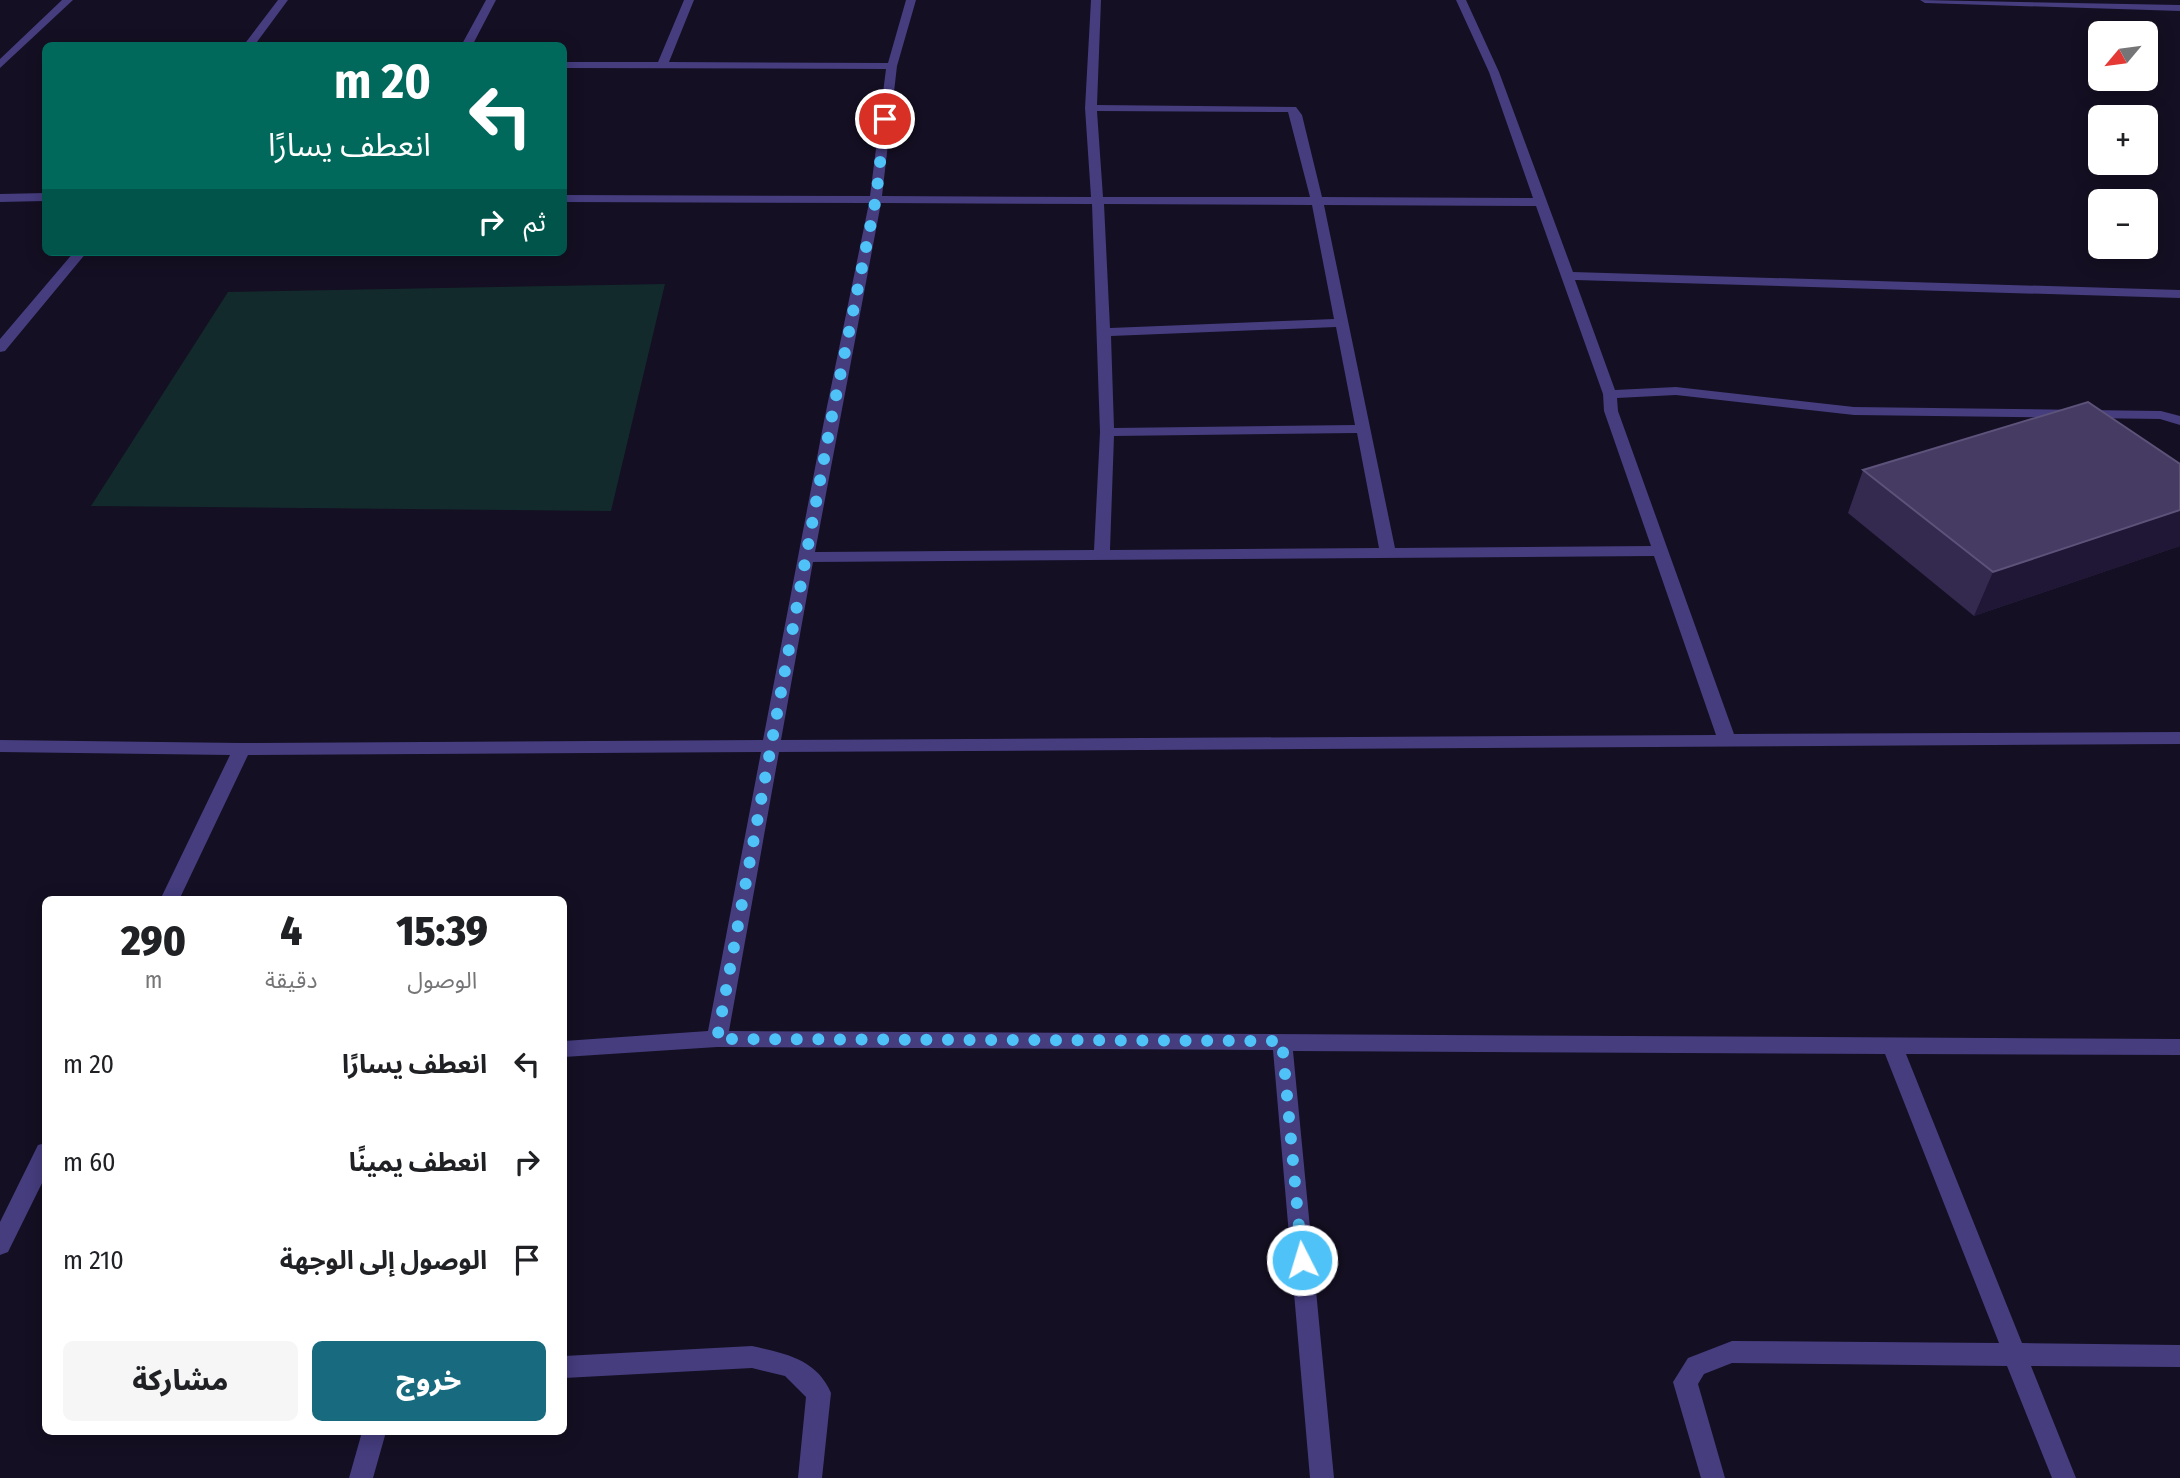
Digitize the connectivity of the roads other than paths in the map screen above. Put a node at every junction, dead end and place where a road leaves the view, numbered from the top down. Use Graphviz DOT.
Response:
graph roads {
  1 [pos="68,0"];
  2 [pos="283,0"];
  3 [pos="491,0"];
  4 [pos="689,0"];
  5 [pos="911,0"];
  6 [pos="1096,0"];
  7 [pos="1461,0"];
  8 [pos="1925,0"];
  9 [pos="2180,8"];
  10 [pos="251,42"];
  11 [pos="468,42"];
  12 [pos="0,65"];
  13 [pos="567,65"];
  14 [pos="662,65"];
  15 [pos="892,66"];
  16 [pos="1091,108"];
  17 [pos="42,197"];
  18 [pos="0,198"];
  19 [pos="567,198"];
  20 [pos="876,198"];
  21 [pos="1097,200"];
  22 [pos="1317,201"];
  23 [pos="1541,202"];
  24 [pos="78,256"];
  25 [pos="1567,276"];
  26 [pos="2180,294"];
  27 [pos="1342,323"];
  28 [pos="1103,332"];
  29 [pos="0,348"];
  30 [pos="1610,394"];
  31 [pos="2180,421"];
  32 [pos="1364,429"];
  33 [pos="1107,432"];
  34 [pos="1660,551"];
  35 [pos="1388,552"];
  36 [pos="1102,555"];
  37 [pos="807,557"];
  38 [pos="2180,738"];
  39 [pos="1727,740"];
  40 [pos="0,746"];
  41 [pos="772,746"];
  42 [pos="242,749"];
  43 [pos="171,896"];
  44 [pos="717,1039"];
  45 [pos="1282,1041"];
  46 [pos="1892,1045"];
  47 [pos="2180,1047"];
  48 [pos="567,1049"];
  49 [pos="42,1160"];
  50 [pos="0,1245"];
  51 [pos="2180,1356"];
  52 [pos="2016,1357"];
  53 [pos="567,1367"];
  54 [pos="373,1435"];
  55 [pos="361,1478"];
  56 [pos="810,1478"];
  57 [pos="1322,1478"];
  58 [pos="1713,1478"];
  59 [pos="2064,1478"];
  1 -- 12 [label="street"];
  2 -- 10 [label="street"];
  3 -- 11 [label="street"];
  4 -- 14 [label="street"];
  5 -- 15 [label="street"];
  6 -- 16 [label="street"];
  7 -- 23 [label="street"];
  8 -- 9 [label="street"];
  13 -- 14 [label="street"];
  14 -- 15 [label="street"];
  15 -- 20 [label="street"];
  16 -- 21 [label="street"];
  16 -- 22 [label="street"];
  17 -- 18 [label="street"];
  19 -- 20 [label="street"];
  20 -- 21 [label="street"];
  20 -- 37 [label="street"];
  21 -- 22 [label="street"];
  21 -- 28 [label="street"];
  22 -- 23 [label="street"];
  22 -- 27 [label="street"];
  23 -- 25 [label="street"];
  24 -- 29 [label="street"];
  25 -- 26 [label="street"];
  25 -- 30 [label="street"];
  27 -- 28 [label="street"];
  27 -- 32 [label="street"];
  28 -- 33 [label="street"];
  30 -- 31 [label="street"];
  30 -- 34 [label="street"];
  32 -- 33 [label="street"];
  32 -- 35 [label="street"];
  33 -- 36 [label="street"];
  34 -- 35 [label="street"];
  34 -- 39 [label="street"];
  35 -- 36 [label="street"];
  36 -- 37 [label="street"];
  37 -- 41 [label="street"];
  38 -- 39 [label="street"];
  39 -- 41 [label="street"];
  40 -- 42 [label="street"];
  41 -- 42 [label="street"];
  41 -- 44 [label="street"];
  42 -- 43 [label="street"];
  44 -- 45 [label="street"];
  44 -- 48 [label="street"];
  45 -- 46 [label="street"];
  45 -- 57 [label="street"];
  46 -- 47 [label="street"];
  46 -- 52 [label="street"];
  49 -- 50 [label="street"];
  51 -- 52 [label="street"];
  52 -- 58 [label="street"];
  52 -- 59 [label="street"];
  53 -- 56 [label="street"];
  54 -- 55 [label="street"];
}
